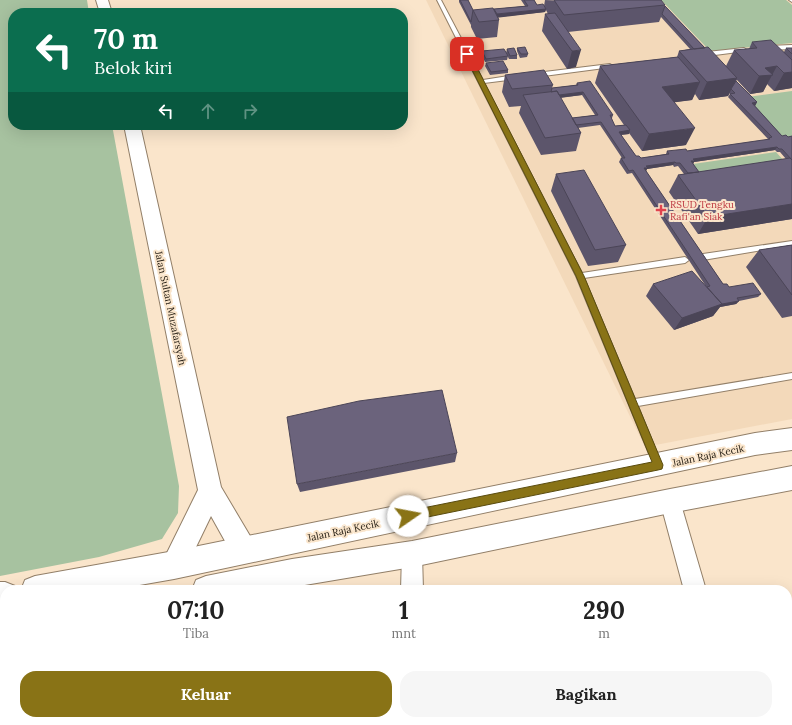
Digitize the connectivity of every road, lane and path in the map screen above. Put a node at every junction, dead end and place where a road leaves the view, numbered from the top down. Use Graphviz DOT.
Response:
graph roads {
  1 [pos="439,0"];
  2 [pos="792,47"];
  3 [pos="764,48"];
  4 [pos="750,50"];
  5 [pos="707,54"];
  6 [pos="616,65"];
  7 [pos="522,76"];
  8 [pos="530,76"];
  9 [pos="481,82"];
  10 [pos="133,130"];
  11 [pos="792,243"];
  12 [pos="703,257"];
  13 [pos="684,260"];
  14 [pos="580,276"];
  15 [pos="792,376"];
  16 [pos="632,403"];
  17 [pos="792,439"];
  18 [pos="658,465"];
  19 [pos="792,478"];
  20 [pos="210,491"];
  21 [pos="670,501"];
  22 [pos="244,550"];
  23 [pos="412,554"];
  24 [pos="174,565"];
  25 [pos="291,581"];
  26 [pos="63,585"];
  27 [pos="253,585"];
  28 [pos="412,585"];
  29 [pos="694,585"];
  1 -- 9 [label="lane"];
  2 -- 3 [label="lane"];
  4 -- 5 [label="lane"];
  6 -- 8 [label="lane"];
  7 -- 9 [label="lane"];
  9 -- 14 [label="lane"];
  10 -- 20 [label="street, Jalan Sultan Muzafarsyah"];
  11 -- 12 [label="lane"];
  13 -- 14 [label="lane"];
  14 -- 16 [label="lane"];
  15 -- 16 [label="lane"];
  16 -- 18 [label="lane"];
  17 -- 18 [label="main road, Jalan Raja Kecik"];
  18 -- 22 [label="main road, Jalan Raja Kecik"];
  19 -- 21 [label="main road"];
  20 -- 22 [label="street, Jalan Sultan Muzafarsyah"];
  20 -- 24 [label="street"];
  21 -- 23 [label="main road"];
  21 -- 29 [label="street"];
  22 -- 24 [label="main road, Jalan Raja Kecik"];
  23 -- 25 [label="main road"];
  23 -- 28 [label="street"];
  24 -- 26 [label="main road, Jalan Raja Kecik"];
  25 -- 27 [label="main road"];
}
